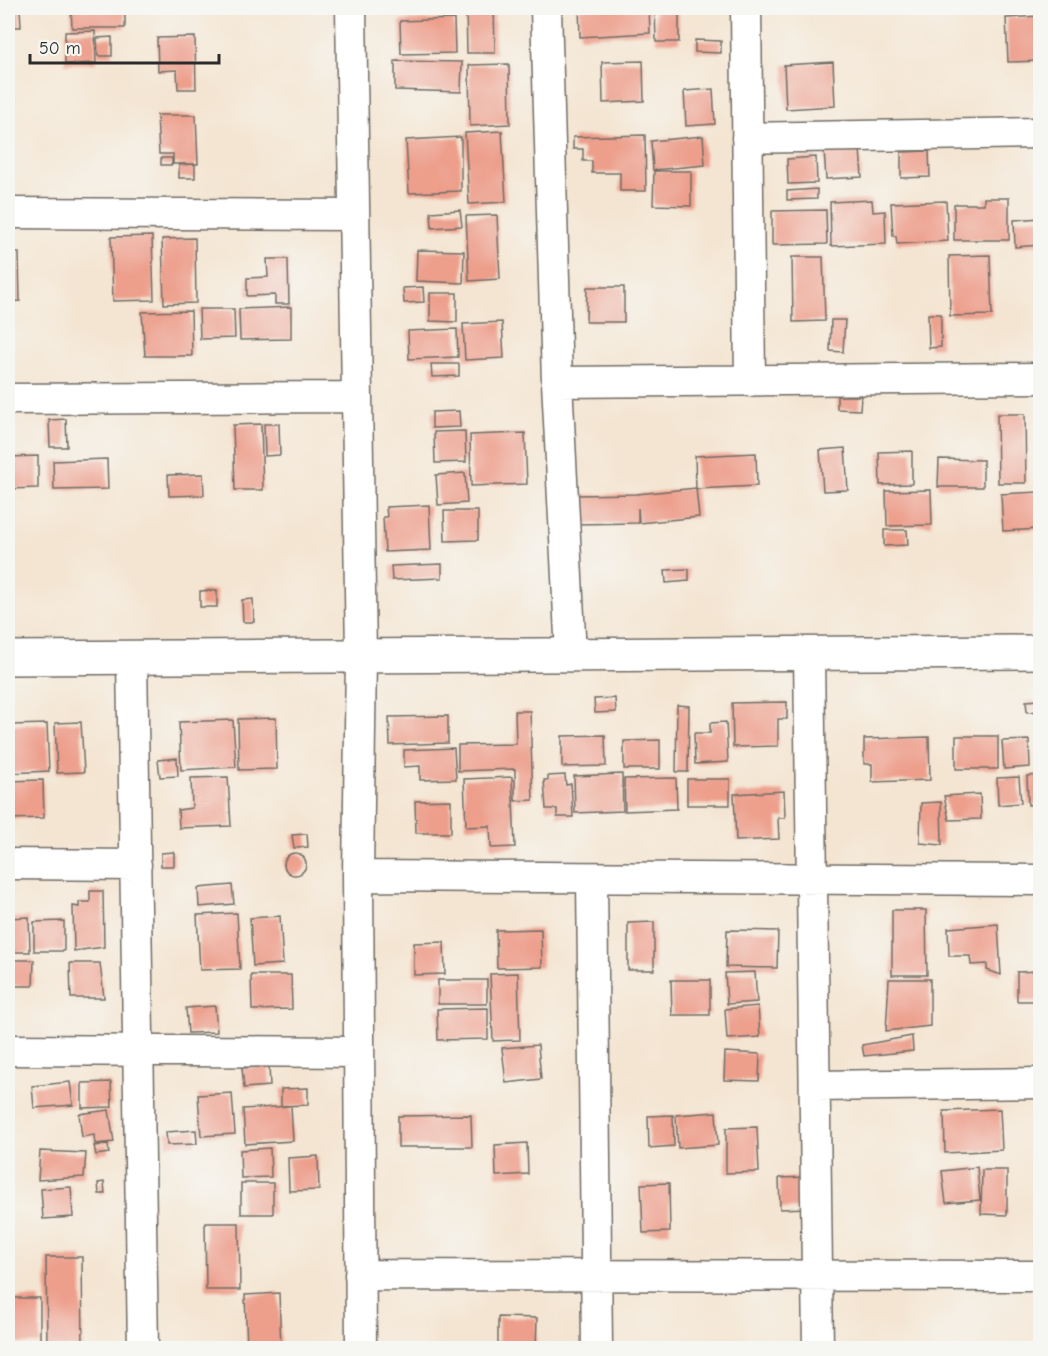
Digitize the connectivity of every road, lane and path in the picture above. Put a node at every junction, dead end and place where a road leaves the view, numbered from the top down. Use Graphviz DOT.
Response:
graph roads {
  1 [pos="351,8"];
  2 [pos="546,8"];
  3 [pos="746,8"];
  4 [pos="1041,133"];
  5 [pos="747,138"];
  6 [pos="8,213"];
  7 [pos="353,215"];
  8 [pos="1041,378"];
  9 [pos="750,381"];
  10 [pos="557,382"];
  11 [pos="355,397"];
  12 [pos="8,399"];
  13 [pos="1041,652"];
  14 [pos="809,654"];
  15 [pos="571,655"];
  16 [pos="361,656"];
  17 [pos="8,658"];
  18 [pos="132,658"];
  19 [pos="8,864"];
  20 [pos="136,865"];
  21 [pos="358,876"];
  22 [pos="592,878"];
  23 [pos="812,879"];
  24 [pos="1041,880"];
  25 [pos="8,1050"];
  26 [pos="140,1052"];
  27 [pos="359,1052"];
  28 [pos="1041,1083"];
  29 [pos="815,1086"];
  30 [pos="360,1275"];
  31 [pos="596,1275"];
  32 [pos="817,1275"];
  33 [pos="1041,1276"];
  34 [pos="143,1348"];
  35 [pos="361,1348"];
  36 [pos="597,1348"];
  37 [pos="818,1348"];
  1 -- 7 [label="street"];
  2 -- 10 [label="street"];
  3 -- 5 [label="street"];
  4 -- 5 [label="street"];
  5 -- 9 [label="street"];
  6 -- 7 [label="street"];
  7 -- 11 [label="street"];
  8 -- 9 [label="street"];
  9 -- 10 [label="street"];
  10 -- 15 [label="street"];
  11 -- 12 [label="street"];
  11 -- 16 [label="street"];
  13 -- 14 [label="street"];
  14 -- 15 [label="street"];
  14 -- 23 [label="street"];
  15 -- 16 [label="street"];
  16 -- 18 [label="street"];
  16 -- 21 [label="street"];
  17 -- 18 [label="street"];
  18 -- 20 [label="street"];
  19 -- 20 [label="street"];
  20 -- 26 [label="street"];
  21 -- 22 [label="street"];
  21 -- 27 [label="street"];
  22 -- 23 [label="street"];
  22 -- 31 [label="street"];
  23 -- 24 [label="street"];
  23 -- 29 [label="street"];
  25 -- 26 [label="street"];
  26 -- 27 [label="street"];
  26 -- 34 [label="street"];
  27 -- 30 [label="street"];
  28 -- 29 [label="street"];
  29 -- 32 [label="street"];
  30 -- 31 [label="street"];
  30 -- 35 [label="street"];
  31 -- 32 [label="street"];
  31 -- 36 [label="street"];
  32 -- 33 [label="street"];
  32 -- 37 [label="street"];
}
